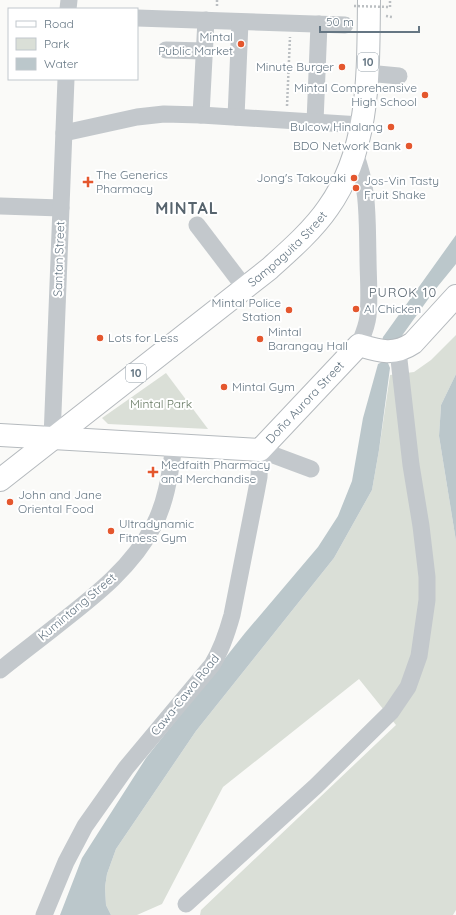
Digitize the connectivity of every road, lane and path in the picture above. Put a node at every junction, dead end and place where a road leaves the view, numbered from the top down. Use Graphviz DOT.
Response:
graph roads {
  1 [pos="390,0"];
  2 [pos="362,3"];
  3 [pos="138,18"];
  4 [pos="206,20"];
  5 [pos="240,22"];
  6 [pos="291,23"];
  7 [pos="319,24"];
  8 [pos="345,25"];
  9 [pos="166,50"];
  10 [pos="204,51"];
  11 [pos="367,73"];
  12 [pos="399,76"];
  13 [pos="66,80"];
  14 [pos="201,115"];
  15 [pos="236,117"];
  16 [pos="286,120"];
  17 [pos="315,122"];
  18 [pos="361,125"];
  19 [pos="64,133"];
  20 [pos="355,154"];
  21 [pos="0,206"];
  22 [pos="61,208"];
  23 [pos="196,225"];
  24 [pos="245,288"];
  25 [pos="456,296"];
  26 [pos="360,345"];
  27 [pos="398,351"];
  28 [pos="0,436"];
  29 [pos="52,438"];
  30 [pos="174,446"];
  31 [pos="260,450"];
  32 [pos="311,468"];
  33 [pos="0,480"];
  34 [pos="0,670"];
  35 [pos="186,904"];
  36 [pos="44,915"];
  1 -- 2 [label="path, bridge"];
  2 -- 11 [label="main road, Sampaguita Street / 10"];
  3 -- 4 [label="street"];
  4 -- 5 [label="street"];
  4 -- 10 [label="street"];
  5 -- 6 [label="street"];
  5 -- 15 [label="street"];
  6 -- 7 [label="street"];
  6 -- 16 [label="path"];
  7 -- 8 [label="street"];
  7 -- 17 [label="street"];
  9 -- 10 [label="street"];
  10 -- 14 [label="street"];
  11 -- 12 [label="street"];
  11 -- 18 [label="main road, Sampaguita Street / 10"];
  13 -- 19 [label="street, Santan Street"];
  14 -- 15 [label="street"];
  14 -- 19 [label="street"];
  15 -- 16 [label="street"];
  16 -- 17 [label="street"];
  17 -- 18 [label="street"];
  18 -- 20 [label="main road, Sampaguita Street / 10"];
  19 -- 22 [label="street, Santan Street"];
  20 -- 24 [label="main road, Sampaguita Street / 10"];
  20 -- 26 [label="street, Doña Aurora Street"];
  21 -- 22 [label="street"];
  22 -- 29 [label="street, Santan Street"];
  23 -- 24 [label="street"];
  24 -- 29 [label="main road, Sampaguita Street / 10"];
  25 -- 27 [label="main road"];
  26 -- 27 [label="main road"];
  26 -- 31 [label="main road, Doña Aurora Street"];
  27 -- 35 [label="street"];
  28 -- 29 [label="main road, Doña Aurora Street"];
  29 -- 30 [label="main road, Doña Aurora Street"];
  29 -- 33 [label="main road, Sampaguita Street / 10"];
  30 -- 31 [label="main road, Doña Aurora Street"];
  30 -- 34 [label="street, Kumintang Street"];
  31 -- 32 [label="street"];
  31 -- 36 [label="street, Cawa-Cawa Road"];
}
